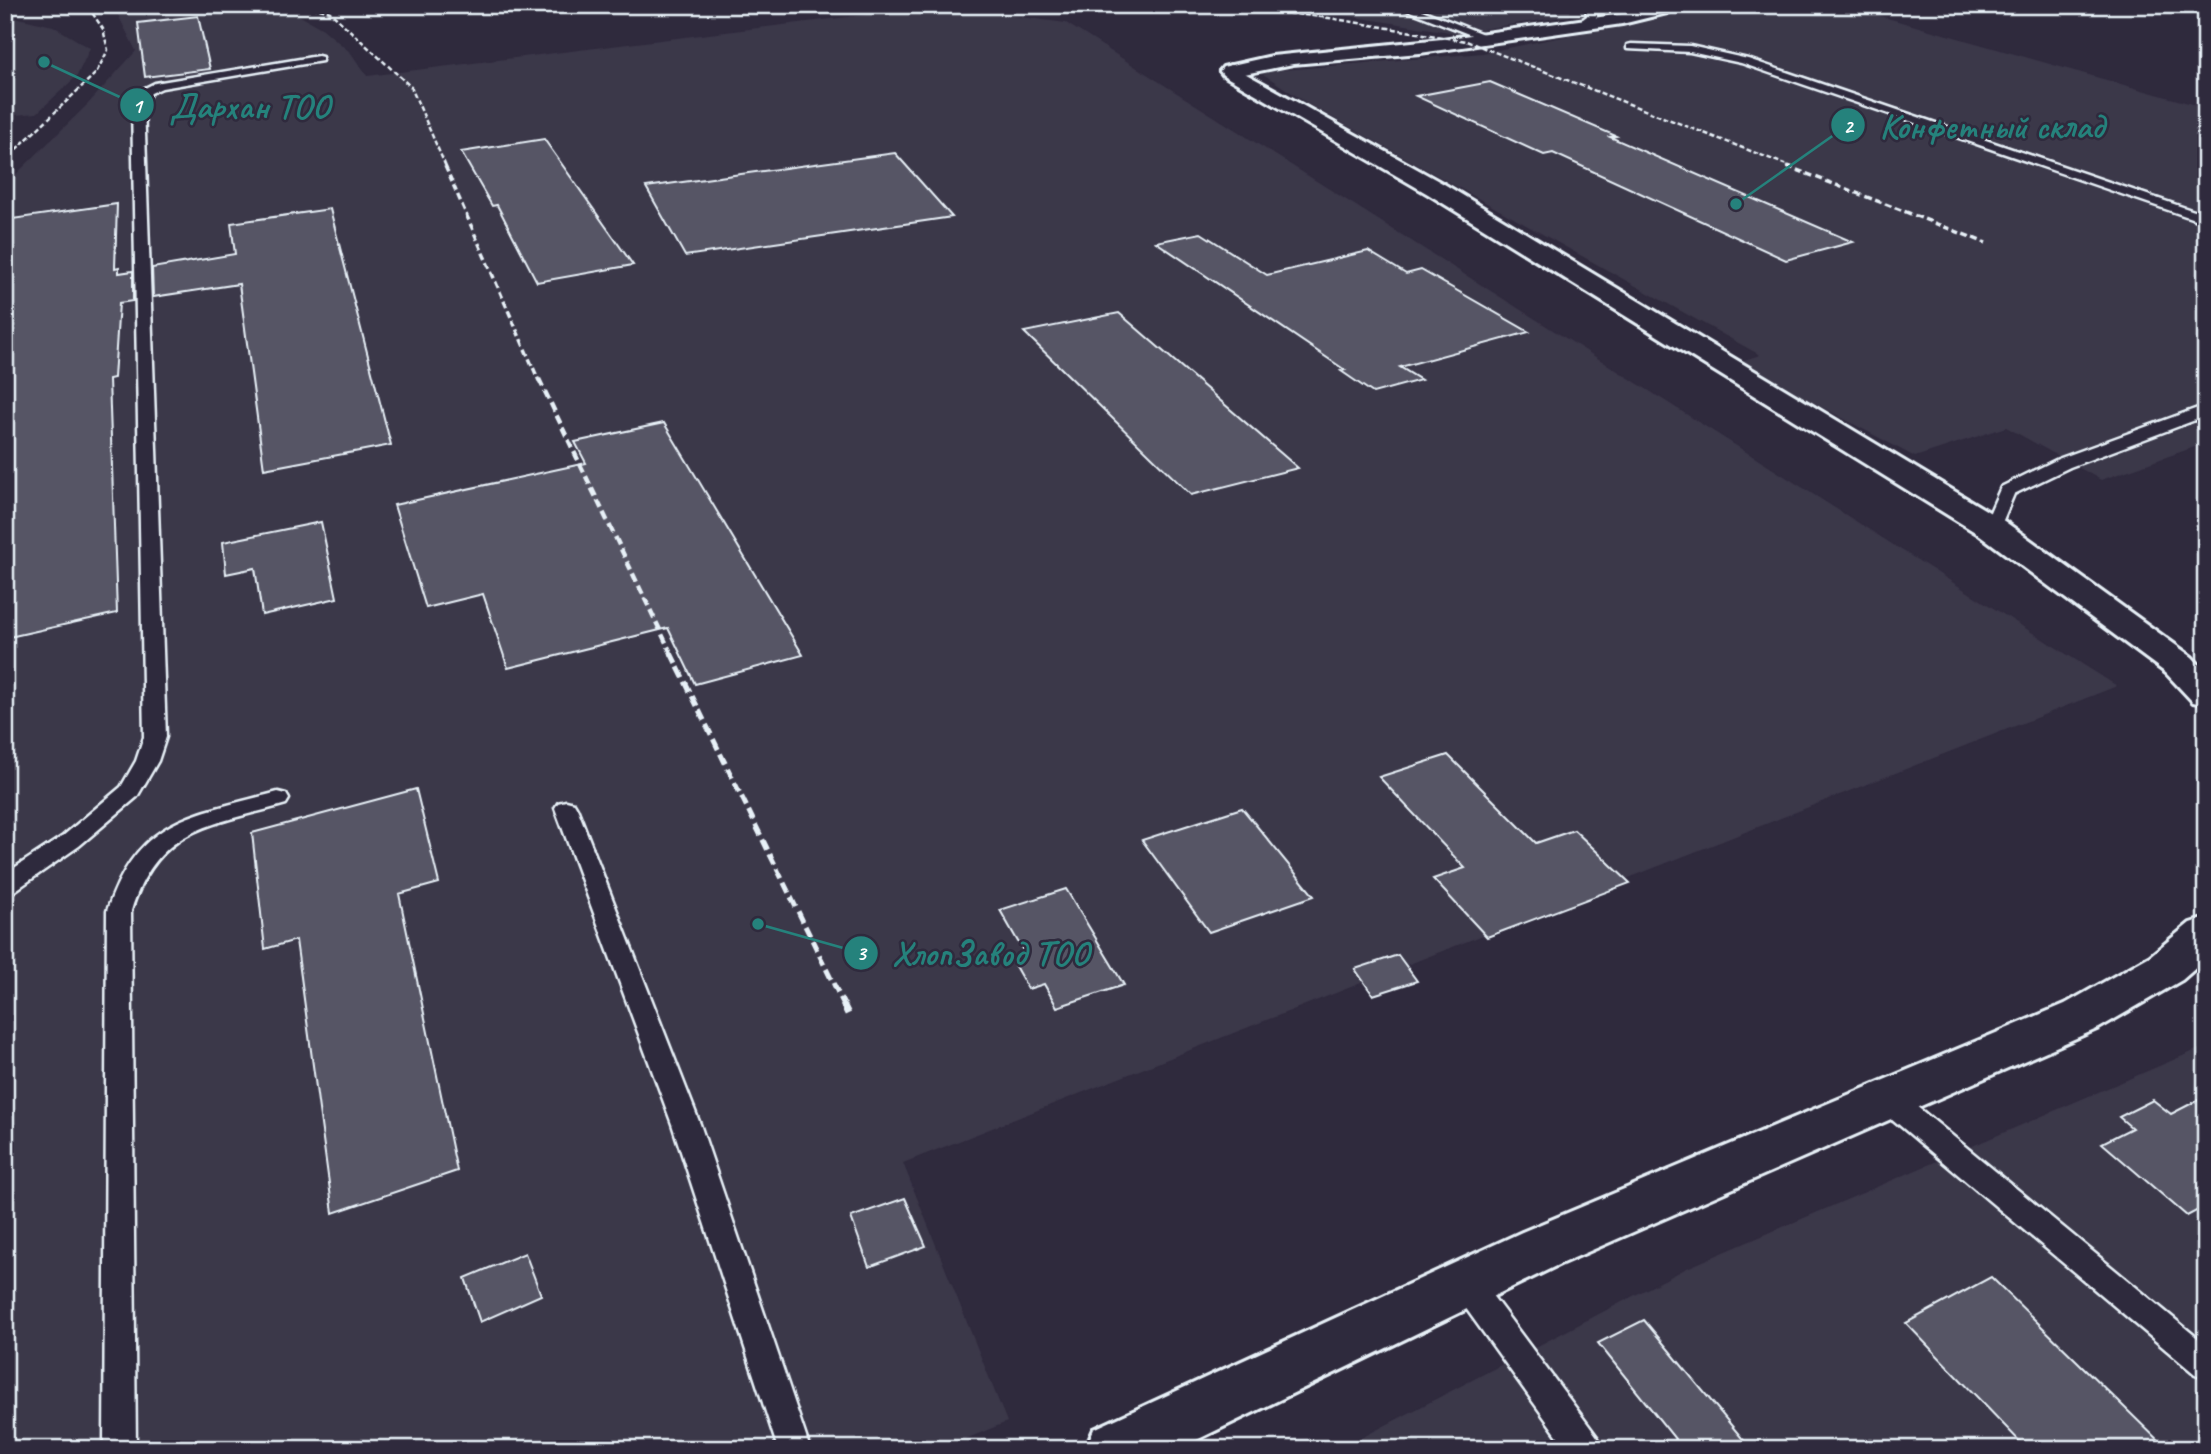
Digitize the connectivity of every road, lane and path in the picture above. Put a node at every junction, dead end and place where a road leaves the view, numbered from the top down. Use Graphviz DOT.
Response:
graph roads {
  1 [pos="1399,5"];
  2 [pos="1591,5"];
  3 [pos="1673,5"];
  4 [pos="1582,24"];
  5 [pos="1488,38"];
  6 [pos="1631,47"];
  7 [pos="318,59"];
  8 [pos="2206,219"];
  9 [pos="2206,410"];
  10 [pos="1992,528"];
  11 [pos="2206,694"];
  12 [pos="278,799"];
  13 [pos="566,808"];
  14 [pos="5,886"];
  15 [pos="2206,934"];
  16 [pos="1888,1099"];
  17 [pos="1466,1284"];
  18 [pos="2206,1364"];
  19 [pos="120,1449"];
  20 [pos="794,1449"];
  21 [pos="1115,1449"];
  22 [pos="1587,1449"];
  1 -- 5 [label="lane"];
  2 -- 4 [label="lane"];
  3 -- 4 [label="street"];
  4 -- 5 [label="street"];
  5 -- 10 [label="street"];
  6 -- 8 [label="lane"];
  7 -- 14 [label="lane"];
  9 -- 10 [label="lane"];
  10 -- 11 [label="street"];
  12 -- 19 [label="lane"];
  13 -- 20 [label="lane"];
  15 -- 16 [label="street"];
  16 -- 17 [label="street"];
  16 -- 18 [label="lane"];
  17 -- 21 [label="street"];
  17 -- 22 [label="lane"];
}
